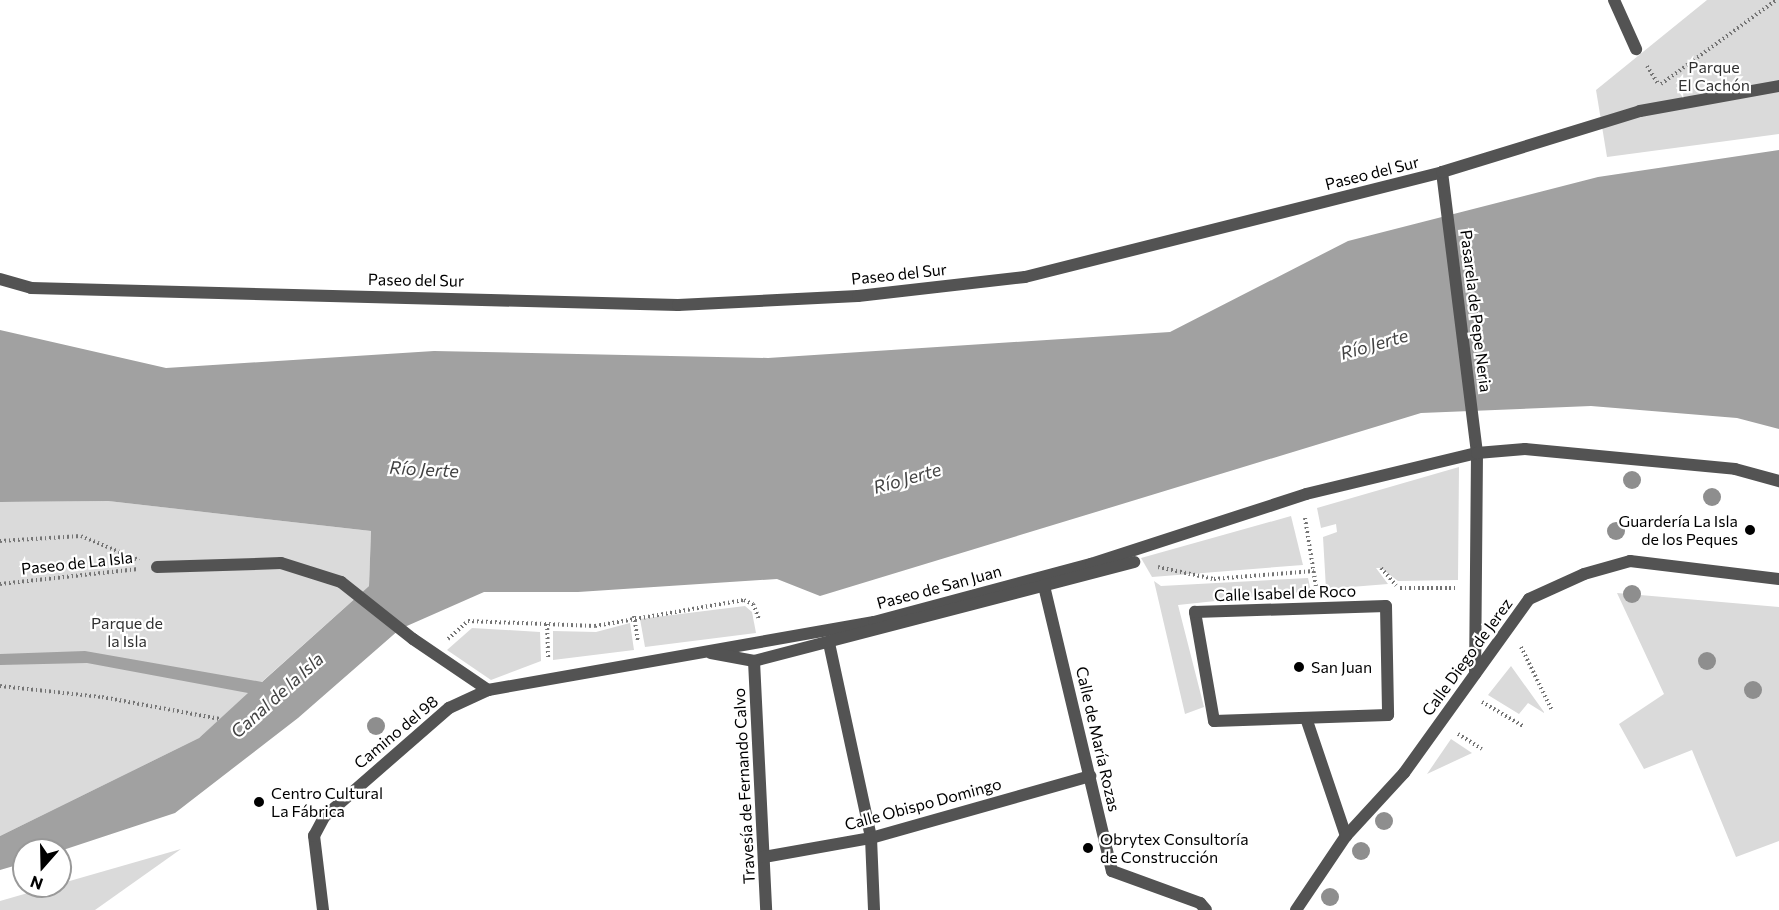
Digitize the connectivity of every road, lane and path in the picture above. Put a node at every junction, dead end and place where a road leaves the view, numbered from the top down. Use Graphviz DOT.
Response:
graph roads {
  1 [pos="1614,0"];
  2 [pos="1776,0"];
  3 [pos="1636,49"];
  4 [pos="1779,86"];
  5 [pos="1640,111"];
  6 [pos="1442,172"];
  7 [pos="0,279"];
  8 [pos="1477,453"];
  9 [pos="1779,481"];
  10 [pos="1299,497"];
  11 [pos="0,541"];
  12 [pos="1134,562"];
  13 [pos="157,567"];
  14 [pos="1381,568"];
  15 [pos="1314,571"];
  16 [pos="1779,579"];
  17 [pos="0,584"];
  18 [pos="1044,586"];
  19 [pos="1398,588"];
  20 [pos="1477,588"];
  21 [pos="1386,606"];
  22 [pos="1317,608"];
  23 [pos="547,624"];
  24 [pos="1510,625"];
  25 [pos="763,641"];
  26 [pos="829,643"];
  27 [pos="432,652"];
  28 [pos="703,652"];
  29 [pos="754,661"];
  30 [pos="1475,674"];
  31 [pos="549,679"];
  32 [pos="0,686"];
  33 [pos="488,690"];
  34 [pos="1463,690"];
  35 [pos="1552,710"];
  36 [pos="1306,718"];
  37 [pos="220,719"];
  38 [pos="1522,726"];
  39 [pos="1090,776"];
  40 [pos="1346,836"];
  41 [pos="871,838"];
  42 [pos="764,857"];
  43 [pos="323,910"];
  44 [pos="766,910"];
  45 [pos="874,910"];
  46 [pos="1206,910"];
  47 [pos="1296,910"];
  1 -- 3 [label="street"];
  2 -- 5 [label="path"];
  4 -- 5 [label="street, Paseo del Sur"];
  5 -- 6 [label="street, Paseo del Sur"];
  6 -- 7 [label="street, Paseo del Sur"];
  6 -- 8 [label="street, Pasarela de Pepe Neria"];
  8 -- 9 [label="street, Paseo de San Juan"];
  8 -- 10 [label="street, Paseo de San Juan"];
  8 -- 20 [label="street"];
  10 -- 15 [label="path"];
  10 -- 25 [label="street, Paseo de San Juan"];
  11 -- 13 [label="path"];
  12 -- 15 [label="path"];
  12 -- 18 [label="street"];
  13 -- 17 [label="path, Paseo de La Isla"];
  13 -- 27 [label="street"];
  14 -- 19 [label="path"];
  15 -- 22 [label="path"];
  16 -- 24 [label="street, Calle Diego de Jerez"];
  18 -- 26 [label="street"];
  18 -- 39 [label="street, Calle de María Rozas"];
  19 -- 20 [label="path"];
  19 -- 21 [label="path"];
  20 -- 30 [label="street"];
  21 -- 22 [label="street, Calle Isabel de Roco"];
  21 -- 36 [label="street, Calle Isabel de Roco"];
  22 -- 36 [label="street, Calle Isabel de Roco"];
  23 -- 25 [label="path"];
  23 -- 27 [label="path"];
  23 -- 31 [label="path"];
  24 -- 30 [label="street, Calle Diego de Jerez"];
  24 -- 35 [label="path"];
  25 -- 28 [label="street, Paseo de San Juan"];
  26 -- 29 [label="street"];
  26 -- 41 [label="street"];
  27 -- 33 [label="street"];
  28 -- 29 [label="street"];
  28 -- 31 [label="street, Paseo de San Juan"];
  29 -- 42 [label="street, Travesía de Fernando Calvo"];
  30 -- 34 [label="street, Calle Diego de Jerez"];
  31 -- 33 [label="street, Paseo de San Juan"];
  32 -- 37 [label="path"];
  33 -- 43 [label="street, Camino del 98"];
  34 -- 38 [label="path"];
  34 -- 40 [label="street, Calle Diego de Jerez"];
  36 -- 40 [label="street"];
  39 -- 41 [label="street, Calle Obispo Domingo"];
  39 -- 46 [label="street, Calle de María Rozas"];
  40 -- 47 [label="street, Calle Diego de Jerez"];
  41 -- 42 [label="street, Calle Obispo Domingo"];
  41 -- 45 [label="street"];
  42 -- 44 [label="street, Travesía de Fernando Calvo"];
}
